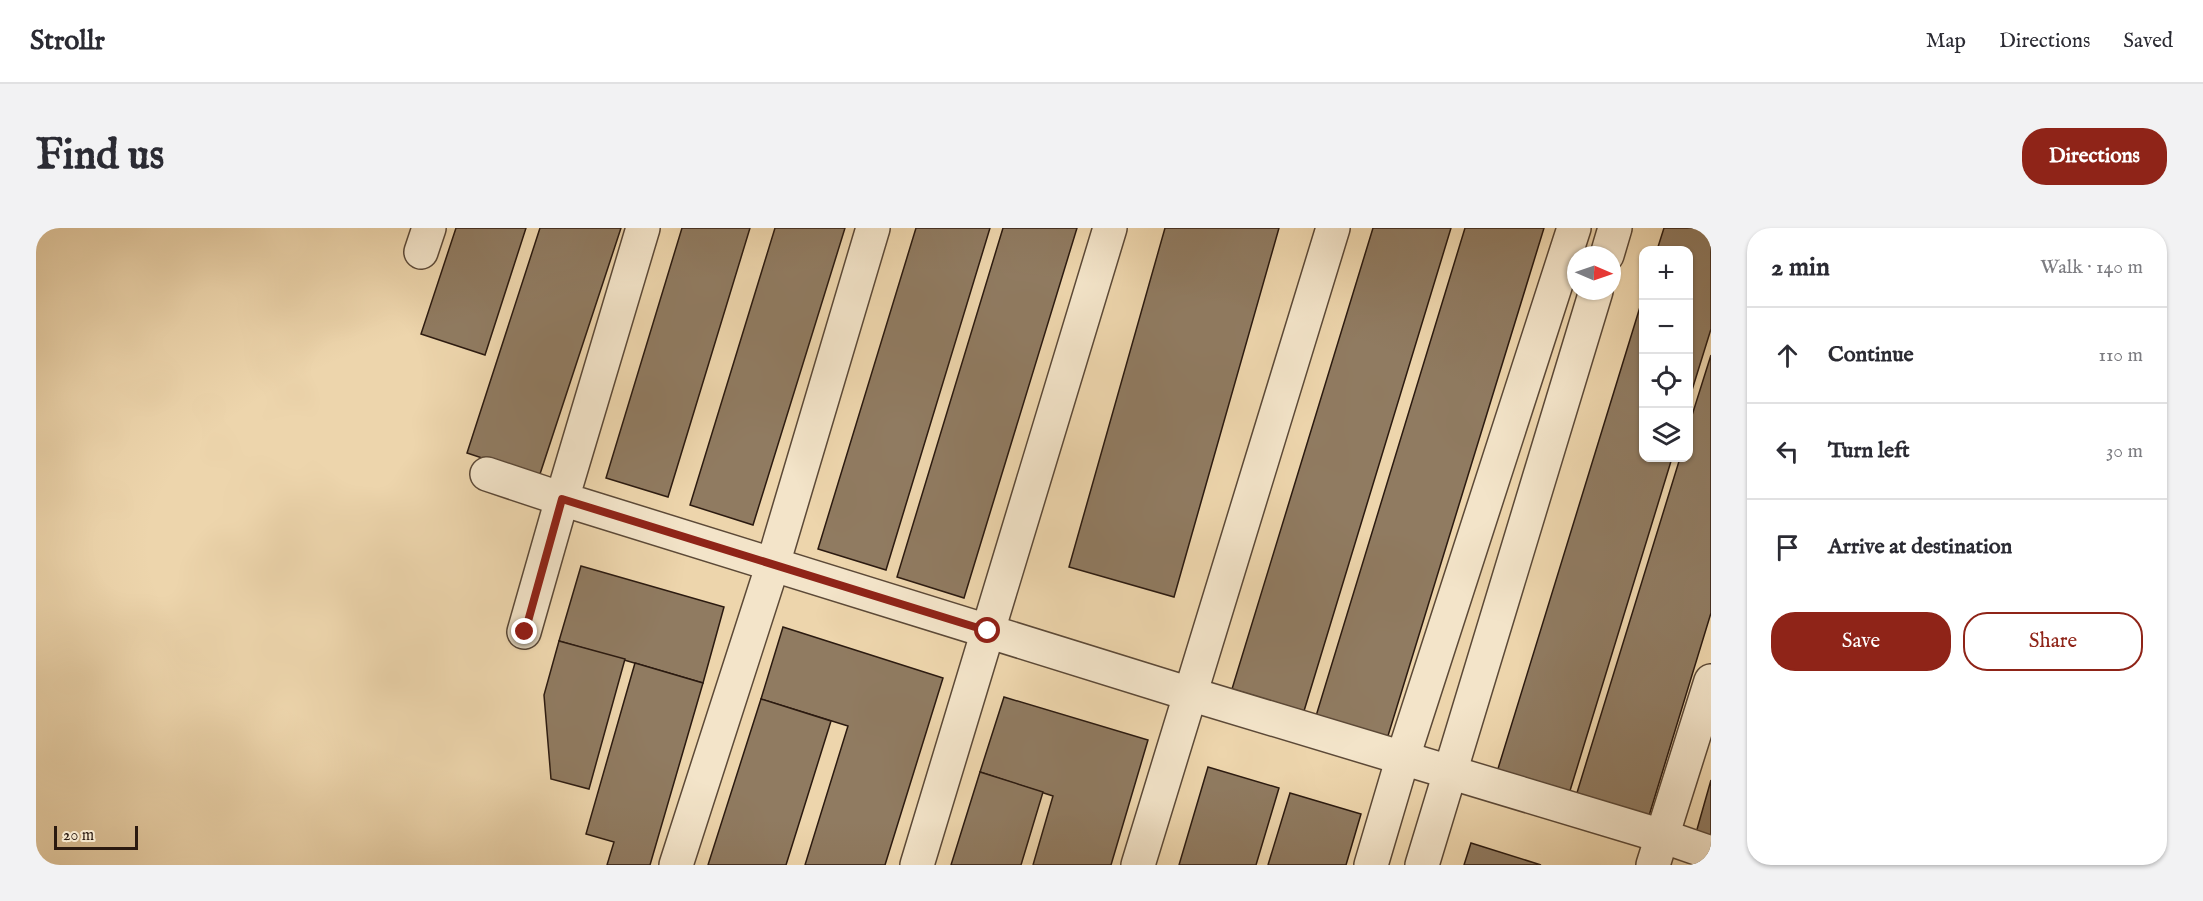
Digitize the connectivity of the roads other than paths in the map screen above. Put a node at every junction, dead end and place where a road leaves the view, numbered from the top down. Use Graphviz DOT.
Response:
graph roads {
  1 [pos="643,228"];
  2 [pos="873,228"];
  3 [pos="1110,228"];
  4 [pos="1333,228"];
  5 [pos="1574,228"];
  6 [pos="1615,228"];
  7 [pos="1610,246"];
  8 [pos="1593,300"];
  9 [pos="488,474"];
  10 [pos="562,499"];
  11 [pos="773,564"];
  12 [pos="988,631"];
  13 [pos="525,632"];
  14 [pos="1711,681"];
  15 [pos="1190,694"];
  16 [pos="1403,757"];
  17 [pos="1450,773"];
  18 [pos="1658,850"];
  19 [pos="1711,853"];
  20 [pos="676,865"];
  21 [pos="917,865"];
  22 [pos="1138,865"];
  23 [pos="1371,865"];
  24 [pos="1422,865"];
  1 -- 10 [label="street"];
  2 -- 11 [label="street"];
  3 -- 12 [label="street"];
  4 -- 15 [label="street"];
  5 -- 16 [label="street"];
  6 -- 7 [label="street"];
  8 -- 17 [label="street"];
  9 -- 10 [label="street"];
  10 -- 11 [label="street"];
  10 -- 13 [label="street"];
  11 -- 12 [label="street"];
  11 -- 20 [label="street"];
  12 -- 15 [label="street"];
  12 -- 21 [label="street"];
  14 -- 18 [label="street"];
  15 -- 16 [label="street"];
  15 -- 22 [label="street"];
  16 -- 17 [label="street"];
  16 -- 23 [label="street"];
  17 -- 18 [label="street"];
  17 -- 24 [label="street"];
  18 -- 19 [label="street"];
}
